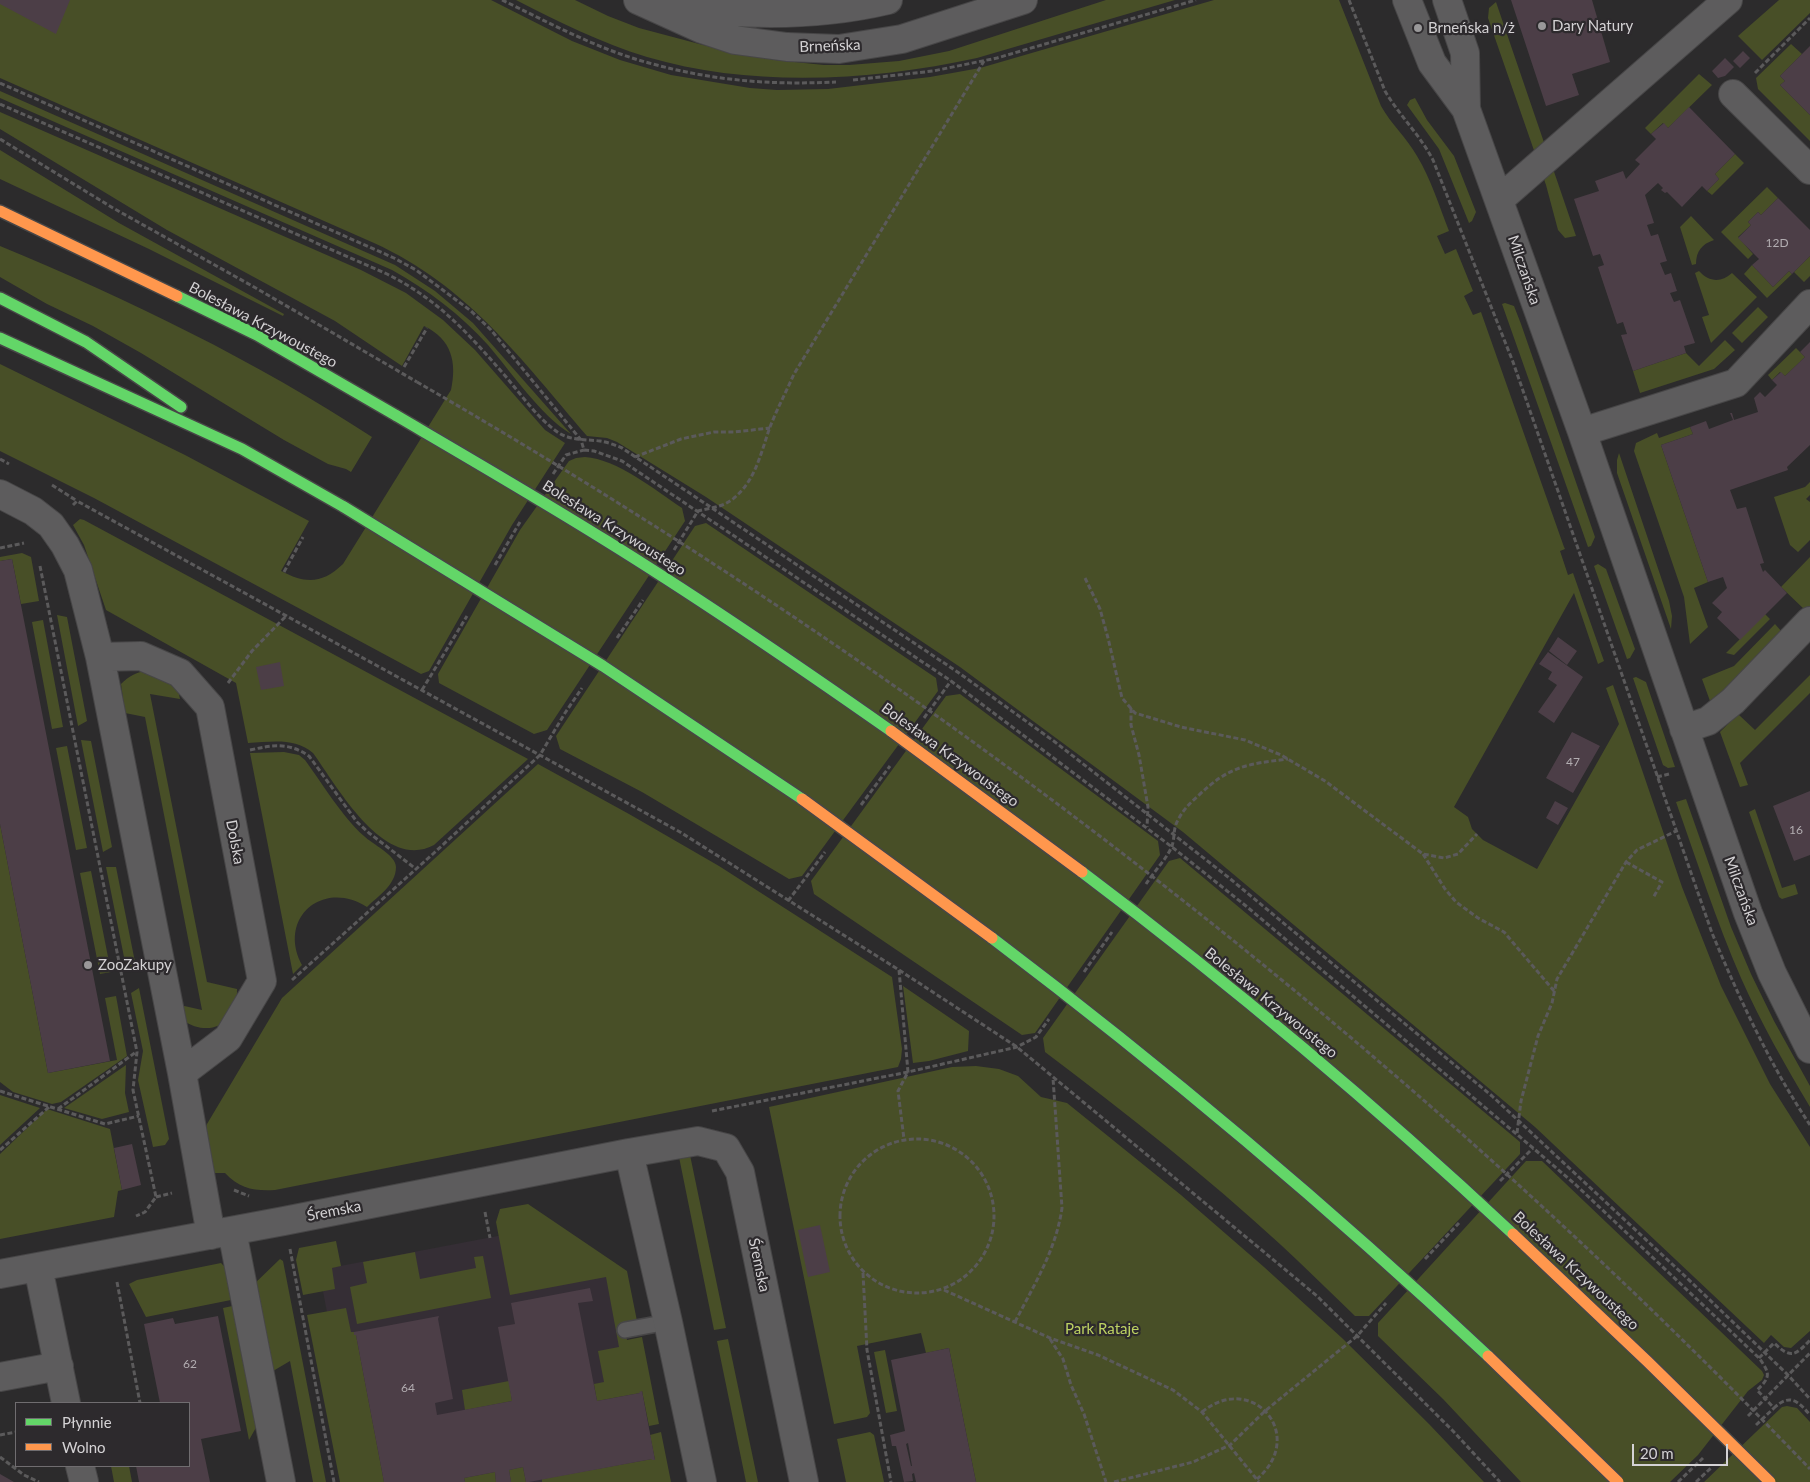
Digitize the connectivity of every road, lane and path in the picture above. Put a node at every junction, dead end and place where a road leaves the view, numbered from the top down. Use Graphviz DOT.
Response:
graph roads {
  1 [pos="639,0"];
  2 [pos="888,0"];
  3 [pos="1023,0"];
  4 [pos="1349,0"];
  5 [pos="1407,0"];
  6 [pos="1447,0"];
  7 [pos="1728,0"];
  8 [pos="1810,18"];
  9 [pos="984,61"];
  10 [pos="0,83"];
  11 [pos="1733,94"];
  12 [pos="0,104"];
  13 [pos="1466,109"];
  14 [pos="0,138"];
  15 [pos="1810,170"];
  16 [pos="1499,200"];
  17 [pos="0,211"];
  18 [pos="0,298"];
  19 [pos="1810,304"];
  20 [pos="427,328"];
  21 [pos="0,338"];
  22 [pos="404,367"];
  23 [pos="417,382"];
  24 [pos="770,428"];
  25 [pos="1582,432"];
  26 [pos="581,440"];
  27 [pos="242,449"];
  28 [pos="635,457"];
  29 [pos="0,494"];
  30 [pos="712,508"];
  31 [pos="698,512"];
  32 [pos="51,525"];
  33 [pos="303,537"];
  34 [pos="26,543"];
  35 [pos="0,548"];
  36 [pos="673,551"];
  37 [pos="38,561"];
  38 [pos="284,572"];
  39 [pos="1085,578"];
  40 [pos="643,598"];
  41 [pos="288,615"];
  42 [pos="1810,621"];
  43 [pos="616,639"];
  44 [pos="100,657"];
  45 [pos="587,680"];
  46 [pos="951,681"];
  47 [pos="210,707"];
  48 [pos="1130,708"];
  49 [pos="922,721"];
  50 [pos="1684,729"];
  51 [pos="219,755"];
  52 [pos="540,755"];
  53 [pos="1288,759"];
  54 [pos="893,762"];
  55 [pos="858,808"];
  56 [pos="1147,814"];
  57 [pos="1146,828"];
  58 [pos="1676,831"];
  59 [pos="1173,834"];
  60 [pos="1477,834"];
  61 [pos="830,846"];
  62 [pos="1172,847"];
  63 [pos="1423,854"];
  64 [pos="1626,862"];
  65 [pos="416,869"];
  66 [pos="1145,885"];
  67 [pos="1654,898"];
  68 [pos="788,901"];
  69 [pos="1113,932"];
  70 [pos="899,970"];
  71 [pos="1080,977"];
  72 [pos="257,988"];
  73 [pos="1554,991"];
  74 [pos="1053,1015"];
  75 [pos="1017,1048"];
  76 [pos="1810,1049"];
  77 [pos="136,1052"];
  78 [pos="182,1073"];
  79 [pos="1053,1077"];
  80 [pos="0,1091"];
  81 [pos="49,1106"];
  82 [pos="58,1109"];
  83 [pos="139,1116"];
  84 [pos="1519,1121"];
  85 [pos="1810,1125"];
  86 [pos="1517,1134"];
  87 [pos="904,1139"];
  88 [pos="1533,1148"];
  89 [pos="0,1150"];
  90 [pos="629,1153"];
  91 [pos="1494,1188"];
  92 [pos="129,1218"];
  93 [pos="284,1221"];
  94 [pos="1461,1221"];
  95 [pos="222,1233"];
  96 [pos="1422,1263"];
  97 [pos="38,1267"];
  98 [pos="863,1273"];
  99 [pos="0,1274"];
  100 [pos="116,1279"];
  101 [pos="944,1289"];
  102 [pos="1389,1299"];
  103 [pos="668,1322"];
  104 [pos="1014,1322"];
  105 [pos="625,1330"];
  106 [pos="1357,1336"];
  107 [pos="1050,1338"];
  108 [pos="1810,1340"];
  109 [pos="1765,1352"];
  110 [pos="1759,1358"];
  111 [pos="59,1366"];
  112 [pos="0,1377"];
  113 [pos="1810,1399"];
  114 [pos="66,1402"];
  115 [pos="140,1402"];
  116 [pos="1265,1411"];
  117 [pos="1202,1412"];
  118 [pos="1810,1415"];
  119 [pos="15,1432"];
  120 [pos="0,1435"];
  121 [pos="1230,1445"];
  122 [pos="0,1457"];
  123 [pos="80,1467"];
  124 [pos="1258,1481"];
  125 [pos="39,1482"];
  126 [pos="84,1482"];
  127 [pos="281,1482"];
  128 [pos="334,1482"];
  129 [pos="702,1482"];
  130 [pos="804,1482"];
  131 [pos="892,1482"];
  132 [pos="1106,1482"];
  133 [pos="1114,1482"];
  134 [pos="1500,1482"];
  135 [pos="1618,1482"];
  136 [pos="1770,1482"];
  1 -- 2 [label="street, Brneńska"];
  1 -- 3 [label="street, Brneńska"];
  4 -- 58 [label="path"];
  5 -- 13 [label="street, Milczańska"];
  6 -- 13 [label="street, Milczańska"];
  7 -- 16 [label="street"];
  8 -- 11 [label="path"];
  9 -- 24 [label="path"];
  10 -- 26 [label="path"];
  11 -- 15 [label="street"];
  12 -- 26 [label="path"];
  13 -- 16 [label="street, Milczańska"];
  14 -- 23 [label="path"];
  16 -- 25 [label="street, Milczańska"];
  17 -- 136 [label="main road, Bolesława Krzywoustego, bridge"];
  18 -- 27 [label="main road"];
  19 -- 25 [label="street"];
  20 -- 22 [label="path"];
  21 -- 27 [label="main road"];
  24 -- 28 [label="path"];
  24 -- 30 [label="path"];
  25 -- 50 [label="street, Milczańska"];
  26 -- 28 [label="path"];
  26 -- 31 [label="path"];
  27 -- 135 [label="main road, bridge"];
  28 -- 30 [label="path"];
  29 -- 32 [label="street"];
  30 -- 31 [label="path"];
  30 -- 56 [label="path"];
  31 -- 36 [label="path"];
  31 -- 46 [label="path"];
  32 -- 41 [label="path"];
  32 -- 44 [label="street"];
  33 -- 38 [label="path"];
  34 -- 35 [label="path"];
  37 -- 77 [label="path"];
  39 -- 48 [label="path"];
  40 -- 43 [label="path"];
  41 -- 47 [label="path"];
  41 -- 52 [label="path"];
  42 -- 50 [label="street"];
  44 -- 47 [label="street"];
  44 -- 78 [label="street"];
  45 -- 52 [label="path"];
  46 -- 49 [label="path"];
  46 -- 57 [label="path"];
  47 -- 51 [label="street, Dolska"];
  48 -- 53 [label="path"];
  48 -- 56 [label="path"];
  50 -- 76 [label="street, Milczańska"];
  51 -- 65 [label="path"];
  51 -- 72 [label="street, Dolska"];
  52 -- 65 [label="path"];
  52 -- 68 [label="path"];
  53 -- 59 [label="path"];
  53 -- 63 [label="path"];
  54 -- 55 [label="path"];
  56 -- 57 [label="path"];
  56 -- 59 [label="path"];
  57 -- 62 [label="path"];
  58 -- 64 [label="path"];
  58 -- 85 [label="path"];
  59 -- 62 [label="path"];
  59 -- 84 [label="path"];
  60 -- 63 [label="path"];
  61 -- 68 [label="path"];
  62 -- 66 [label="path"];
  62 -- 86 [label="path"];
  63 -- 73 [label="path"];
  64 -- 67 [label="path"];
  64 -- 73 [label="path"];
  65 -- 72 [label="path"];
  68 -- 70 [label="path"];
  69 -- 71 [label="path"];
  70 -- 75 [label="path"];
  70 -- 87 [label="path"];
  72 -- 78 [label="street, Dolska"];
  73 -- 84 [label="path"];
  74 -- 75 [label="path"];
  75 -- 79 [label="path"];
  77 -- 82 [label="path"];
  77 -- 83 [label="path"];
  78 -- 95 [label="street"];
  79 -- 104 [label="path"];
  79 -- 106 [label="path"];
  80 -- 81 [label="path"];
  81 -- 82 [label="path"];
  81 -- 89 [label="path"];
  82 -- 83 [label="path"];
  83 -- 92 [label="path"];
  84 -- 86 [label="path"];
  84 -- 109 [label="path"];
  86 -- 88 [label="path"];
  87 -- 98 [label="path"];
  87 -- 101 [label="path"];
  88 -- 91 [label="path"];
  88 -- 110 [label="path"];
  90 -- 93 [label="street, Śremska"];
  90 -- 103 [label="street"];
  90 -- 130 [label="street, Śremska"];
  93 -- 95 [label="street, Śremska"];
  93 -- 128 [label="path"];
  94 -- 96 [label="path"];
  95 -- 97 [label="street, Śremska"];
  95 -- 127 [label="street"];
  97 -- 99 [label="street, Śremska"];
  97 -- 111 [label="street"];
  98 -- 101 [label="path"];
  98 -- 131 [label="path"];
  100 -- 115 [label="path"];
  101 -- 104 [label="path"];
  102 -- 106 [label="path"];
  103 -- 105 [label="lane"];
  103 -- 129 [label="street"];
  104 -- 107 [label="path"];
  106 -- 116 [label="path"];
  106 -- 134 [label="path"];
  107 -- 117 [label="path"];
  107 -- 132 [label="path"];
  108 -- 109 [label="path"];
  109 -- 110 [label="path"];
  109 -- 113 [label="path"];
  110 -- 118 [label="path"];
  111 -- 112 [label="street"];
  111 -- 114 [label="street"];
  116 -- 117 [label="path"];
  116 -- 121 [label="path"];
  116 -- 124 [label="path"];
  117 -- 121 [label="path"];
  119 -- 120 [label="path"];
  121 -- 124 [label="path"];
  121 -- 133 [label="path"];
  122 -- 125 [label="path"];
  123 -- 126 [label="street"];
}
